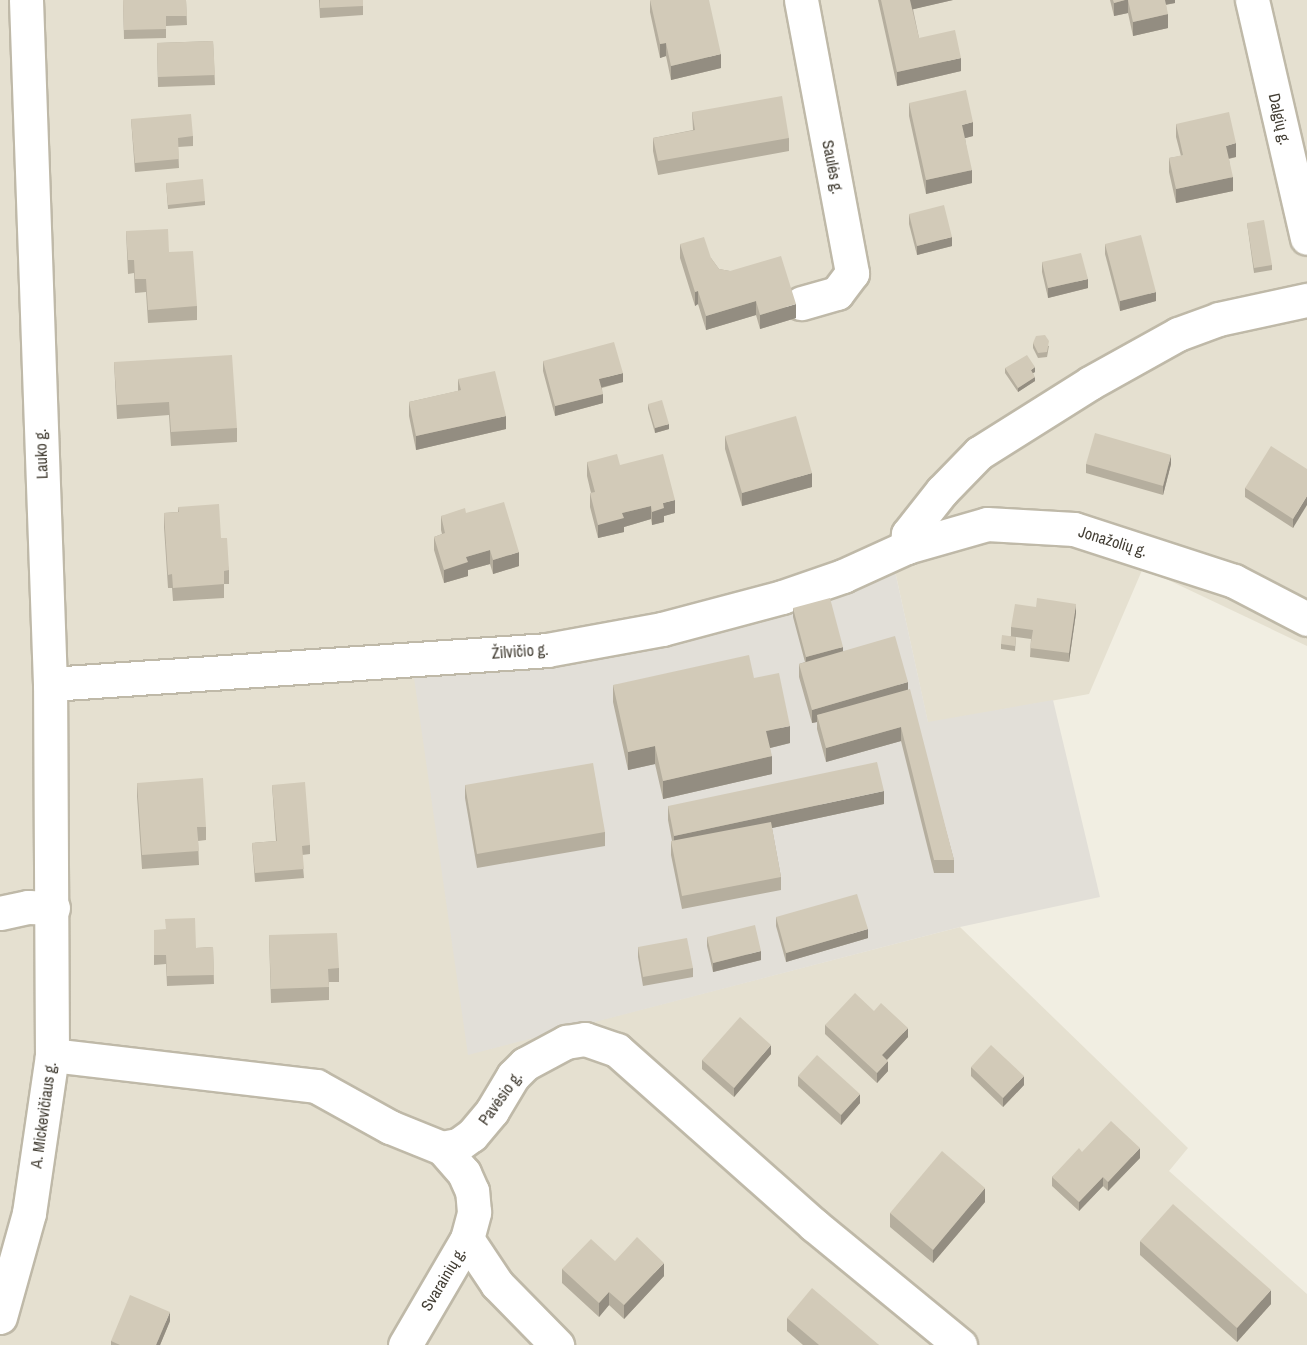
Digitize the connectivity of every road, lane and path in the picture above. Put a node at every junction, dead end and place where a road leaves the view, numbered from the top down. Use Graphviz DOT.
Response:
graph roads {
  1 [pos="26,0"];
  2 [pos="801,0"];
  3 [pos="1252,0"];
  4 [pos="1307,238"];
  5 [pos="1307,300"];
  6 [pos="801,303"];
  7 [pos="907,547"];
  8 [pos="1307,620"];
  9 [pos="50,684"];
  10 [pos="53,908"];
  11 [pos="0,913"];
  12 [pos="52,1055"];
  13 [pos="442,1148"];
  14 [pos="467,1239"];
  15 [pos="0,1317"];
  16 [pos="405,1345"];
  17 [pos="557,1345"];
  18 [pos="960,1345"];
  1 -- 9 [label="street, Lauko g."];
  2 -- 6 [label="street, Saulės g."];
  3 -- 4 [label="street, Dalgių g."];
  5 -- 7 [label="street"];
  7 -- 8 [label="street, Jonažolių g."];
  7 -- 9 [label="street, Žilvičio g."];
  9 -- 10 [label="street, Lauko g."];
  10 -- 11 [label="street"];
  10 -- 12 [label="street, A. Mickevičiaus g."];
  12 -- 13 [label="street"];
  12 -- 15 [label="street, A. Mickevičiaus g."];
  13 -- 14 [label="street, Svarainių g."];
  13 -- 18 [label="street, Pavėsio g."];
  14 -- 16 [label="street, Svarainių g."];
  14 -- 17 [label="street"];
}
